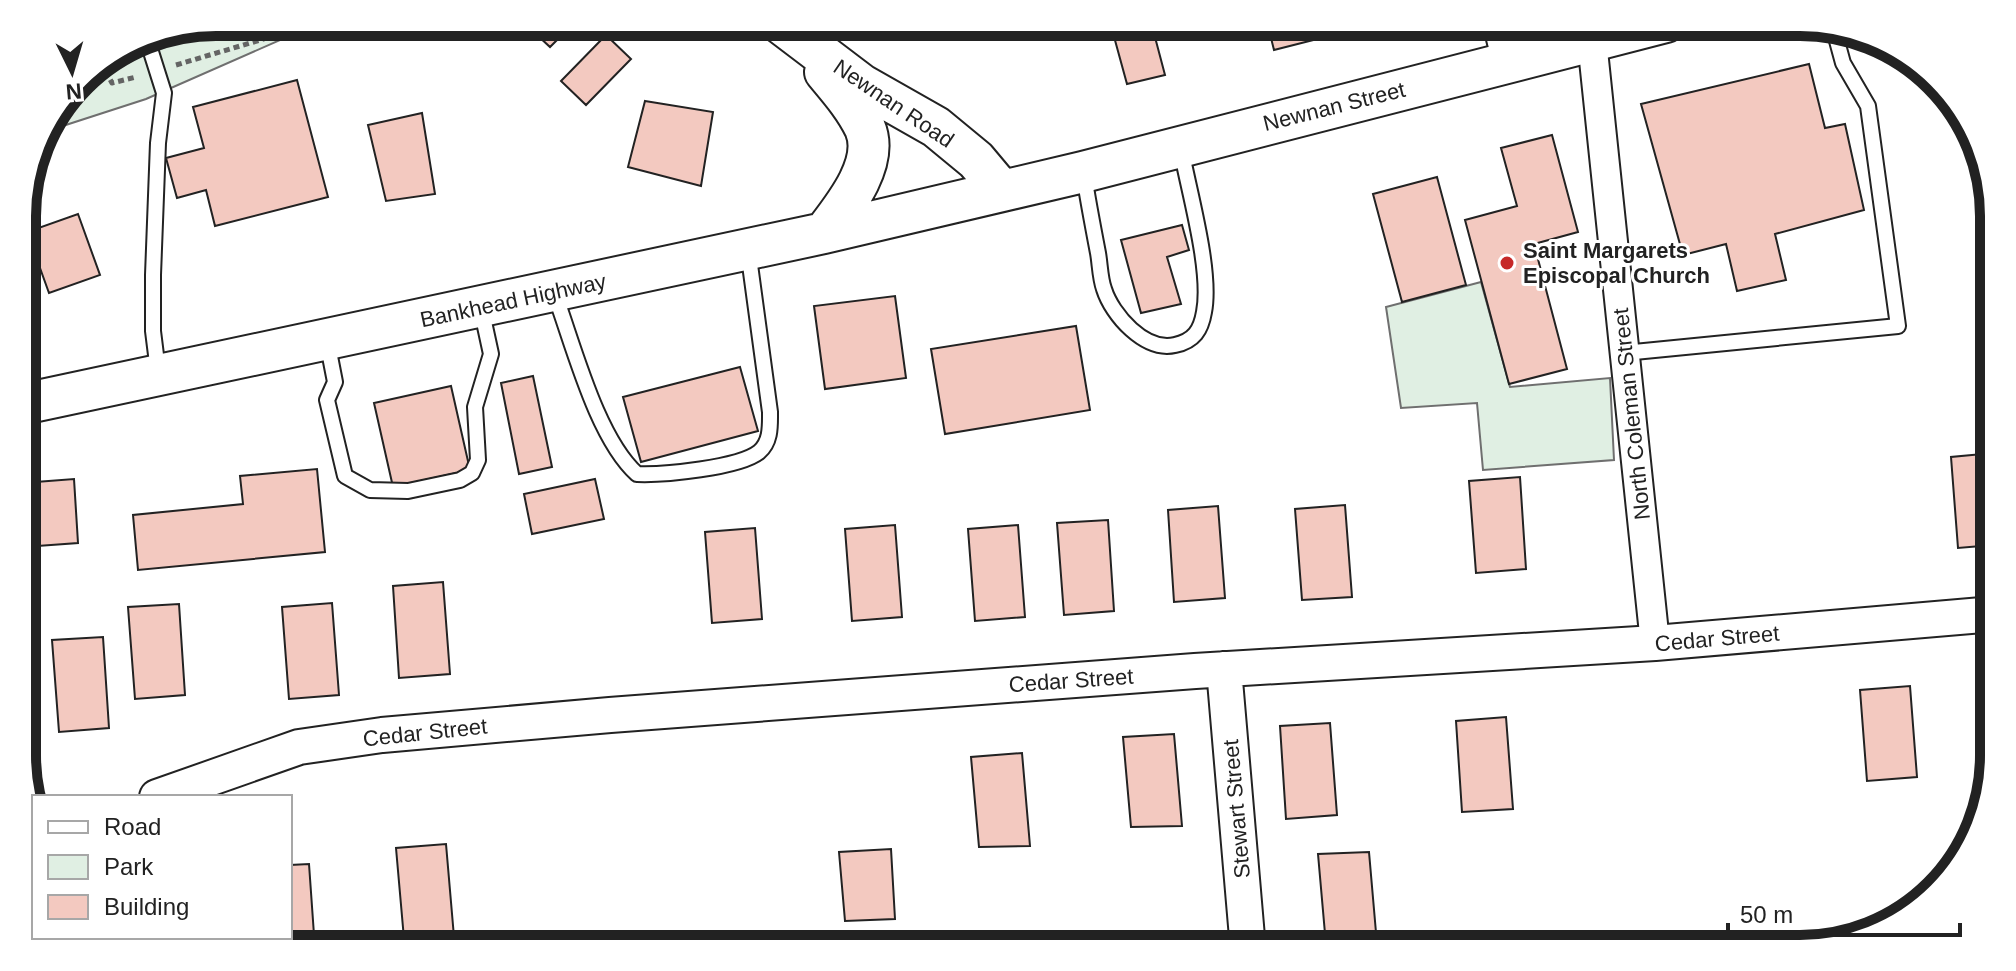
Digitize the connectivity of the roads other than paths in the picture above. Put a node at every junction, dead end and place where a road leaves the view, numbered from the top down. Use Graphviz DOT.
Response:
graph roads {
  1 [pos="793,36"];
  2 [pos="797,36"];
  3 [pos="1500,36"];
  4 [pos="1611,36"];
  5 [pos="1837,40"];
  6 [pos="1592,41"];
  7 [pos="150,49"];
  8 [pos="1507,63"];
  9 [pos="1180,145"];
  10 [pos="1083,172"];
  11 [pos="1002,191"];
  12 [pos="824,233"];
  13 [pos="748,249"];
  14 [pos="553,291"];
  15 [pos="481,306"];
  16 [pos="327,341"];
  17 [pos="1624,353"];
  18 [pos="158,375"];
  19 [pos="36,401"];
  20 [pos="1980,615"];
  21 [pos="1655,643"];
  22 [pos="1224,669"];
  23 [pos="163,795"];
  24 [pos="1247,935"];
  1 -- 12 [label="main road"];
  2 -- 11 [label="main road, Newnan Road"];
  3 -- 8 [label="street"];
  4 -- 6 [label="main road, Newnan Street"];
  5 -- 17 [label="lane"];
  6 -- 8 [label="main road, Newnan Street"];
  6 -- 17 [label="street, North Coleman Street"];
  7 -- 18 [label="lane"];
  8 -- 9 [label="main road, Newnan Street"];
  9 -- 10 [label="main road, Newnan Street"];
  9 -- 10 [label="lane"];
  10 -- 11 [label="main road, Newnan Street"];
  11 -- 12 [label="main road, Bankhead Highway"];
  12 -- 13 [label="main road, Bankhead Highway"];
  13 -- 14 [label="main road, Bankhead Highway"];
  13 -- 14 [label="lane"];
  14 -- 15 [label="main road, Bankhead Highway"];
  15 -- 16 [label="main road, Bankhead Highway"];
  15 -- 16 [label="lane"];
  16 -- 18 [label="main road, Bankhead Highway"];
  17 -- 21 [label="street, North Coleman Street"];
  18 -- 19 [label="main road, Bankhead Highway"];
  20 -- 21 [label="street, Cedar Street"];
  21 -- 22 [label="street, Cedar Street"];
  22 -- 23 [label="street, Cedar Street"];
  22 -- 24 [label="street, Stewart Street"];
}
